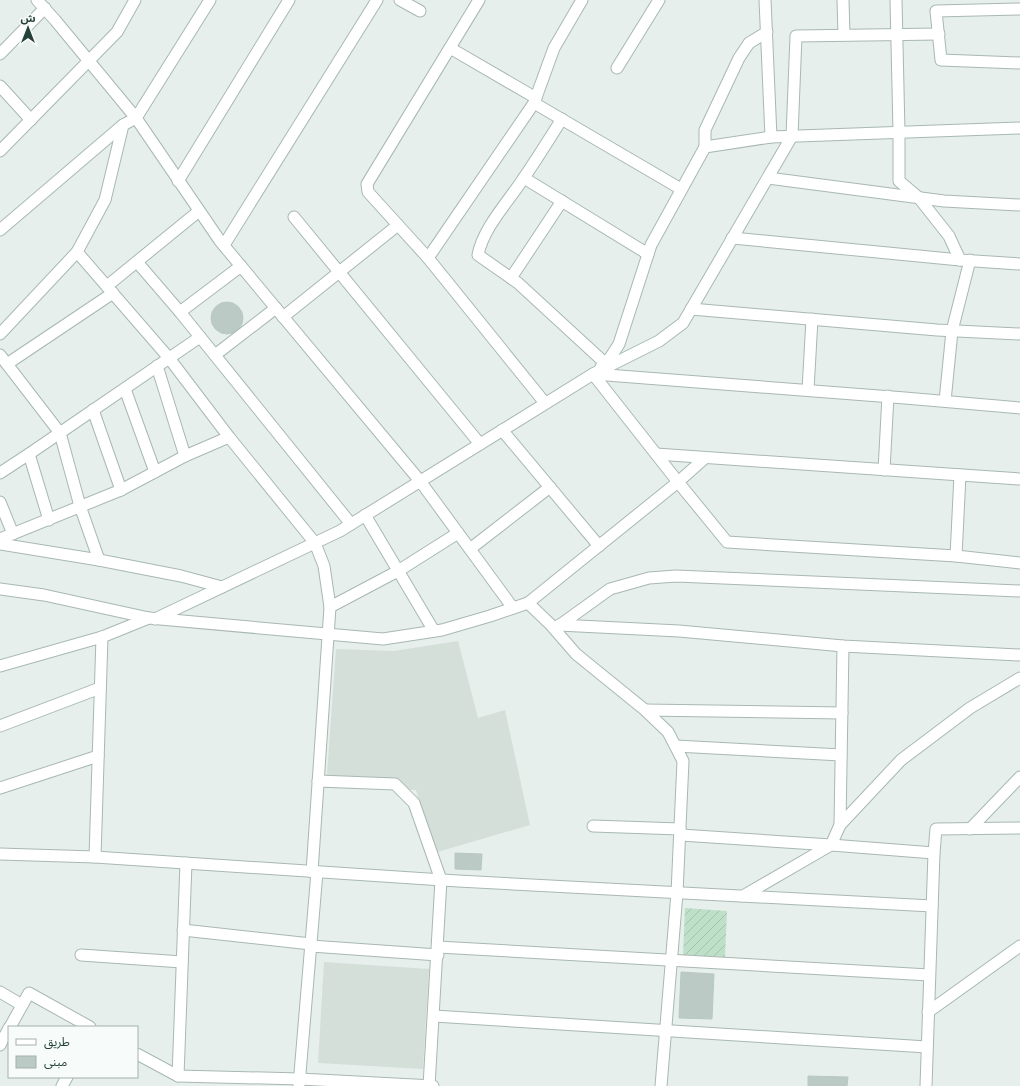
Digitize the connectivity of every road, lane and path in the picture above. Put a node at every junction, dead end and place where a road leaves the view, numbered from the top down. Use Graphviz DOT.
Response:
graph roads {
  1 [pos="37,0"];
  2 [pos="135,0"];
  3 [pos="210,0"];
  4 [pos="289,0"];
  5 [pos="377,0"];
  6 [pos="400,0"];
  7 [pos="479,0"];
  8 [pos="582,0"];
  9 [pos="659,0"];
  10 [pos="765,0"];
  11 [pos="843,0"];
  12 [pos="896,0"];
  13 [pos="45,8"];
  14 [pos="1020,9"];
  15 [pos="420,11"];
  16 [pos="767,32"];
  17 [pos="896,34"];
  18 [pos="939,34"];
  19 [pos="844,35"];
  20 [pos="450,48"];
  21 [pos="0,54"];
  22 [pos="90,61"];
  23 [pos="1020,63"];
  24 [pos="617,68"];
  25 [pos="2,93"];
  26 [pos="535,100"];
  27 [pos="136,118"];
  28 [pos="562,119"];
  29 [pos="31,120"];
  30 [pos="123,125"];
  31 [pos="1020,128"];
  32 [pos="900,132"];
  33 [pos="792,136"];
  34 [pos="771,137"];
  35 [pos="705,147"];
  36 [pos="0,151"];
  37 [pos="524,178"];
  38 [pos="768,178"];
  39 [pos="178,181"];
  40 [pos="681,190"];
  41 [pos="920,198"];
  42 [pos="562,201"];
  43 [pos="1020,205"];
  44 [pos="199,211"];
  45 [pos="294,217"];
  46 [pos="398,225"];
  47 [pos="0,230"];
  48 [pos="732,238"];
  49 [pos="224,245"];
  50 [pos="77,252"];
  51 [pos="648,254"];
  52 [pos="428,258"];
  53 [pos="965,260"];
  54 [pos="137,262"];
  55 [pos="1020,264"];
  56 [pos="241,266"];
  57 [pos="340,273"];
  58 [pos="511,278"];
  59 [pos="110,290"];
  60 [pos="276,308"];
  61 [pos="690,309"];
  62 [pos="180,312"];
  63 [pos="283,317"];
  64 [pos="812,319"];
  65 [pos="952,331"];
  66 [pos="0,334"];
  67 [pos="1020,334"];
  68 [pos="200,337"];
  69 [pos="0,355"];
  70 [pos="215,355"];
  71 [pos="169,358"];
  72 [pos="605,363"];
  73 [pos="7,364"];
  74 [pos="157,366"];
  75 [pos="593,374"];
  76 [pos="125,388"];
  77 [pos="808,390"];
  78 [pos="888,396"];
  79 [pos="946,402"];
  80 [pos="546,403"];
  81 [pos="1020,408"];
  82 [pos="93,410"];
  83 [pos="502,430"];
  84 [pos="60,433"];
  85 [pos="229,437"];
  86 [pos="480,444"];
  87 [pos="29,454"];
  88 [pos="656,454"];
  89 [pos="185,456"];
  90 [pos="705,458"];
  91 [pos="884,470"];
  92 [pos="0,472"];
  93 [pos="155,472"];
  94 [pos="960,475"];
  95 [pos="1020,479"];
  96 [pos="420,481"];
  97 [pos="678,482"];
  98 [pos="550,488"];
  99 [pos="121,490"];
  100 [pos="0,502"];
  101 [pos="80,506"];
  102 [pos="365,515"];
  103 [pos="49,520"];
  104 [pos="351,524"];
  105 [pos="458,533"];
  106 [pos="13,534"];
  107 [pos="0,539"];
  108 [pos="314,543"];
  109 [pos="0,544"];
  110 [pos="599,546"];
  111 [pos="470,549"];
  112 [pos="956,556"];
  113 [pos="99,560"];
  114 [pos="1020,563"];
  115 [pos="398,571"];
  116 [pos="222,587"];
  117 [pos="0,589"];
  118 [pos="1020,591"];
  119 [pos="528,603"];
  120 [pos="330,607"];
  121 [pos="513,608"];
  122 [pos="152,619"];
  123 [pos="555,624"];
  124 [pos="434,631"];
  125 [pos="328,635"];
  126 [pos="102,637"];
  127 [pos="843,646"];
  128 [pos="1020,655"];
  129 [pos="0,666"];
  130 [pos="1020,678"];
  131 [pos="100,688"];
  132 [pos="644,710"];
  133 [pos="842,713"];
  134 [pos="0,726"];
  135 [pos="676,746"];
  136 [pos="841,754"];
  137 [pos="98,756"];
  138 [pos="1020,777"];
  139 [pos="318,781"];
  140 [pos="0,788"];
  141 [pos="840,825"];
  142 [pos="594,826"];
  143 [pos="1020,828"];
  144 [pos="970,829"];
  145 [pos="680,832"];
  146 [pos="831,845"];
  147 [pos="934,853"];
  148 [pos="0,854"];
  149 [pos="95,857"];
  150 [pos="186,863"];
  151 [pos="315,872"];
  152 [pos="441,880"];
  153 [pos="677,893"];
  154 [pos="742,896"];
  155 [pos="932,906"];
  156 [pos="183,930"];
  157 [pos="311,945"];
  158 [pos="1020,946"];
  159 [pos="438,951"];
  160 [pos="81,955"];
  161 [pos="671,961"];
  162 [pos="182,962"];
  163 [pos="929,975"];
  164 [pos="0,992"];
  165 [pos="22,1005"];
  166 [pos="928,1012"];
  167 [pos="434,1016"];
  168 [pos="11,1026"];
  169 [pos="88,1026"];
  170 [pos="666,1030"];
  171 [pos="8,1031"];
  172 [pos="0,1045"];
  173 [pos="927,1047"];
  174 [pos="138,1055"];
  175 [pos="178,1076"];
  176 [pos="278,1082"];
  177 [pos="299,1083"];
  178 [pos="429,1086"];
  179 [pos="432,1086"];
  180 [pos="661,1086"];
  181 [pos="926,1086"];
  1 -- 13 [label="street"];
  2 -- 22 [label="street"];
  3 -- 27 [label="street"];
  4 -- 39 [label="street"];
  5 -- 49 [label="street"];
  6 -- 15 [label="street"];
  7 -- 20 [label="street"];
  8 -- 26 [label="street"];
  9 -- 24 [label="street"];
  10 -- 16 [label="street"];
  11 -- 19 [label="street"];
  12 -- 17 [label="street"];
  13 -- 21 [label="street"];
  13 -- 22 [label="street"];
  14 -- 18 [label="street"];
  16 -- 34 [label="street"];
  16 -- 35 [label="street"];
  17 -- 18 [label="street"];
  17 -- 19 [label="street"];
  17 -- 32 [label="street"];
  18 -- 23 [label="street"];
  19 -- 33 [label="street"];
  20 -- 26 [label="street"];
  20 -- 46 [label="street"];
  22 -- 27 [label="street"];
  22 -- 29 [label="street"];
  25 -- 29 [label="street"];
  26 -- 28 [label="street"];
  26 -- 52 [label="street"];
  27 -- 30 [label="street"];
  27 -- 39 [label="street"];
  28 -- 37 [label="street"];
  28 -- 40 [label="street"];
  29 -- 36 [label="street"];
  30 -- 47 [label="street"];
  30 -- 50 [label="street"];
  31 -- 32 [label="street"];
  32 -- 33 [label="street"];
  32 -- 41 [label="street"];
  33 -- 34 [label="street"];
  33 -- 38 [label="street"];
  34 -- 35 [label="street"];
  35 -- 40 [label="street"];
  37 -- 42 [label="street"];
  37 -- 58 [label="street"];
  38 -- 41 [label="street"];
  38 -- 48 [label="street"];
  39 -- 44 [label="street"];
  40 -- 51 [label="street"];
  41 -- 43 [label="street"];
  41 -- 53 [label="street"];
  42 -- 51 [label="street"];
  42 -- 58 [label="street"];
  44 -- 49 [label="street"];
  44 -- 54 [label="street"];
  45 -- 57 [label="street"];
  46 -- 52 [label="street"];
  46 -- 57 [label="street"];
  48 -- 53 [label="street"];
  48 -- 61 [label="street"];
  49 -- 56 [label="street"];
  50 -- 59 [label="street"];
  50 -- 66 [label="street"];
  51 -- 72 [label="street"];
  52 -- 80 [label="street"];
  53 -- 55 [label="street"];
  53 -- 65 [label="street"];
  54 -- 59 [label="street"];
  54 -- 62 [label="street"];
  56 -- 60 [label="street"];
  56 -- 62 [label="street"];
  57 -- 63 [label="street"];
  57 -- 86 [label="street"];
  58 -- 72 [label="street"];
  59 -- 71 [label="street"];
  59 -- 73 [label="street"];
  60 -- 63 [label="street"];
  60 -- 70 [label="street"];
  61 -- 64 [label="street"];
  61 -- 75 [label="street"];
  62 -- 68 [label="street"];
  63 -- 96 [label="street"];
  64 -- 65 [label="street"];
  64 -- 77 [label="street"];
  65 -- 67 [label="street"];
  65 -- 79 [label="street"];
  68 -- 70 [label="street"];
  68 -- 71 [label="street"];
  69 -- 73 [label="street"];
  70 -- 104 [label="street"];
  71 -- 74 [label="street"];
  71 -- 85 [label="street"];
  72 -- 75 [label="street"];
  73 -- 84 [label="street"];
  74 -- 76 [label="street"];
  74 -- 89 [label="street"];
  75 -- 77 [label="street"];
  75 -- 80 [label="street"];
  75 -- 88 [label="street"];
  76 -- 82 [label="street"];
  76 -- 93 [label="street"];
  77 -- 78 [label="street"];
  78 -- 79 [label="street"];
  78 -- 91 [label="street"];
  79 -- 81 [label="street"];
  80 -- 83 [label="street"];
  82 -- 84 [label="street"];
  82 -- 99 [label="street"];
  83 -- 86 [label="street"];
  83 -- 98 [label="street"];
  84 -- 87 [label="street"];
  84 -- 101 [label="street"];
  85 -- 89 [label="street"];
  85 -- 108 [label="street"];
  86 -- 96 [label="street"];
  87 -- 92 [label="street"];
  87 -- 103 [label="street"];
  88 -- 90 [label="street"];
  88 -- 97 [label="street"];
  89 -- 93 [label="street"];
  90 -- 91 [label="street"];
  90 -- 97 [label="street"];
  91 -- 94 [label="street"];
  93 -- 99 [label="street"];
  94 -- 95 [label="street"];
  94 -- 112 [label="street"];
  96 -- 102 [label="street"];
  96 -- 105 [label="street"];
  97 -- 110 [label="street"];
  97 -- 112 [label="street"];
  98 -- 110 [label="street"];
  98 -- 111 [label="street"];
  99 -- 101 [label="street"];
  100 -- 106 [label="street"];
  101 -- 103 [label="street"];
  101 -- 113 [label="street"];
  102 -- 104 [label="street"];
  102 -- 115 [label="street"];
  103 -- 106 [label="street"];
  104 -- 108 [label="street"];
  105 -- 111 [label="street"];
  105 -- 115 [label="street"];
  106 -- 107 [label="street"];
  108 -- 116 [label="street"];
  108 -- 120 [label="street"];
  109 -- 113 [label="street"];
  110 -- 119 [label="street"];
  111 -- 121 [label="street"];
  112 -- 114 [label="street"];
  113 -- 116 [label="street"];
  115 -- 120 [label="street"];
  115 -- 124 [label="street"];
  116 -- 122 [label="street"];
  117 -- 122 [label="street"];
  118 -- 123 [label="street"];
  119 -- 121 [label="street"];
  119 -- 123 [label="street"];
  120 -- 125 [label="street"];
  121 -- 124 [label="street"];
  122 -- 125 [label="street"];
  122 -- 126 [label="street"];
  123 -- 127 [label="street"];
  123 -- 132 [label="street"];
  124 -- 125 [label="street"];
  125 -- 139 [label="street"];
  126 -- 129 [label="street"];
  126 -- 131 [label="street"];
  127 -- 128 [label="street"];
  127 -- 133 [label="street"];
  130 -- 141 [label="street"];
  131 -- 134 [label="street"];
  131 -- 137 [label="street"];
  132 -- 133 [label="street"];
  132 -- 135 [label="street"];
  133 -- 136 [label="street"];
  135 -- 136 [label="street"];
  135 -- 145 [label="street"];
  136 -- 141 [label="street"];
  137 -- 140 [label="street"];
  137 -- 149 [label="street"];
  138 -- 144 [label="street"];
  139 -- 151 [label="street"];
  139 -- 152 [label="street"];
  141 -- 146 [label="street"];
  142 -- 145 [label="street"];
  143 -- 144 [label="street"];
  144 -- 147 [label="street"];
  145 -- 146 [label="street"];
  145 -- 153 [label="street"];
  146 -- 147 [label="street"];
  146 -- 154 [label="street"];
  147 -- 155 [label="street"];
  148 -- 149 [label="street"];
  149 -- 150 [label="street"];
  150 -- 151 [label="street"];
  150 -- 156 [label="street"];
  151 -- 152 [label="street"];
  151 -- 157 [label="street"];
  152 -- 153 [label="street"];
  152 -- 159 [label="street"];
  153 -- 154 [label="street"];
  153 -- 161 [label="street"];
  154 -- 155 [label="street"];
  155 -- 163 [label="street"];
  156 -- 157 [label="street"];
  156 -- 162 [label="street"];
  157 -- 159 [label="street"];
  157 -- 177 [label="street"];
  158 -- 166 [label="street"];
  159 -- 161 [label="street"];
  159 -- 167 [label="street"];
  160 -- 162 [label="street"];
  161 -- 163 [label="street"];
  161 -- 170 [label="street"];
  162 -- 175 [label="street"];
  163 -- 166 [label="street"];
  164 -- 165 [label="street"];
  165 -- 168 [label="street"];
  165 -- 169 [label="street"];
  166 -- 173 [label="street"];
  167 -- 170 [label="street"];
  167 -- 178 [label="street"];
  170 -- 173 [label="street"];
  170 -- 180 [label="street"];
  171 -- 172 [label="street"];
  173 -- 181 [label="street"];
  174 -- 175 [label="street"];
  175 -- 176 [label="street"];
  176 -- 177 [label="street"];
  177 -- 178 [label="street"];
  178 -- 179 [label="street"];
}
